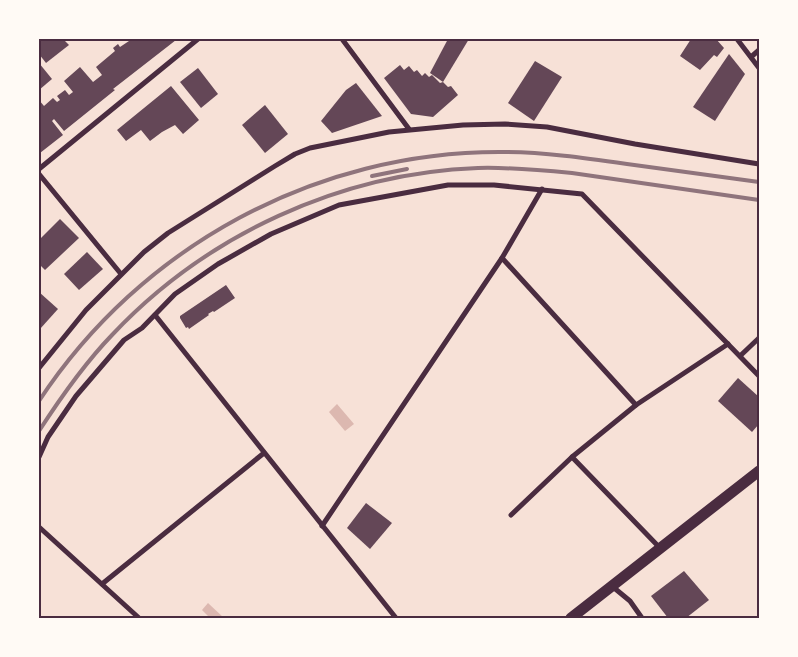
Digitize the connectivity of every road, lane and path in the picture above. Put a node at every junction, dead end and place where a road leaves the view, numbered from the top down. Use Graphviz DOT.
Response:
graph roads {
  1 [pos="198,39"];
  2 [pos="342,39"];
  3 [pos="737,39"];
  4 [pos="759,50"];
  5 [pos="751,57"];
  6 [pos="759,68"];
  7 [pos="409,130"];
  8 [pos="759,164"];
  9 [pos="39,169"];
  10 [pos="39,174"];
  11 [pos="542,189"];
  12 [pos="502,258"];
  13 [pos="121,274"];
  14 [pos="155,315"];
  15 [pos="759,338"];
  16 [pos="728,344"];
  17 [pos="740,356"];
  18 [pos="39,368"];
  19 [pos="759,376"];
  20 [pos="636,405"];
  21 [pos="264,453"];
  22 [pos="39,457"];
  23 [pos="572,457"];
  24 [pos="759,471"];
  25 [pos="511,515"];
  26 [pos="39,526"];
  27 [pos="322,526"];
  28 [pos="660,549"];
  29 [pos="102,584"];
  30 [pos="612,586"];
  31 [pos="139,618"];
  32 [pos="395,618"];
  33 [pos="571,618"];
  34 [pos="642,618"];
  1 -- 9 [label="street"];
  2 -- 7 [label="street"];
  3 -- 5 [label="street"];
  4 -- 5 [label="street"];
  5 -- 6 [label="street"];
  7 -- 8 [label="street"];
  7 -- 13 [label="street"];
  10 -- 13 [label="street"];
  11 -- 12 [label="street"];
  11 -- 14 [label="street"];
  11 -- 16 [label="street"];
  12 -- 20 [label="street"];
  12 -- 27 [label="street"];
  13 -- 18 [label="street"];
  14 -- 21 [label="street"];
  14 -- 22 [label="street"];
  15 -- 17 [label="street"];
  16 -- 17 [label="street"];
  16 -- 20 [label="street"];
  17 -- 19 [label="street"];
  20 -- 23 [label="street"];
  21 -- 27 [label="street"];
  21 -- 29 [label="street"];
  23 -- 25 [label="street"];
  23 -- 28 [label="street"];
  24 -- 28 [label="main road"];
  26 -- 29 [label="street"];
  27 -- 32 [label="street"];
  28 -- 30 [label="main road"];
  29 -- 31 [label="street"];
  30 -- 33 [label="main road"];
  30 -- 34 [label="street"];
}
